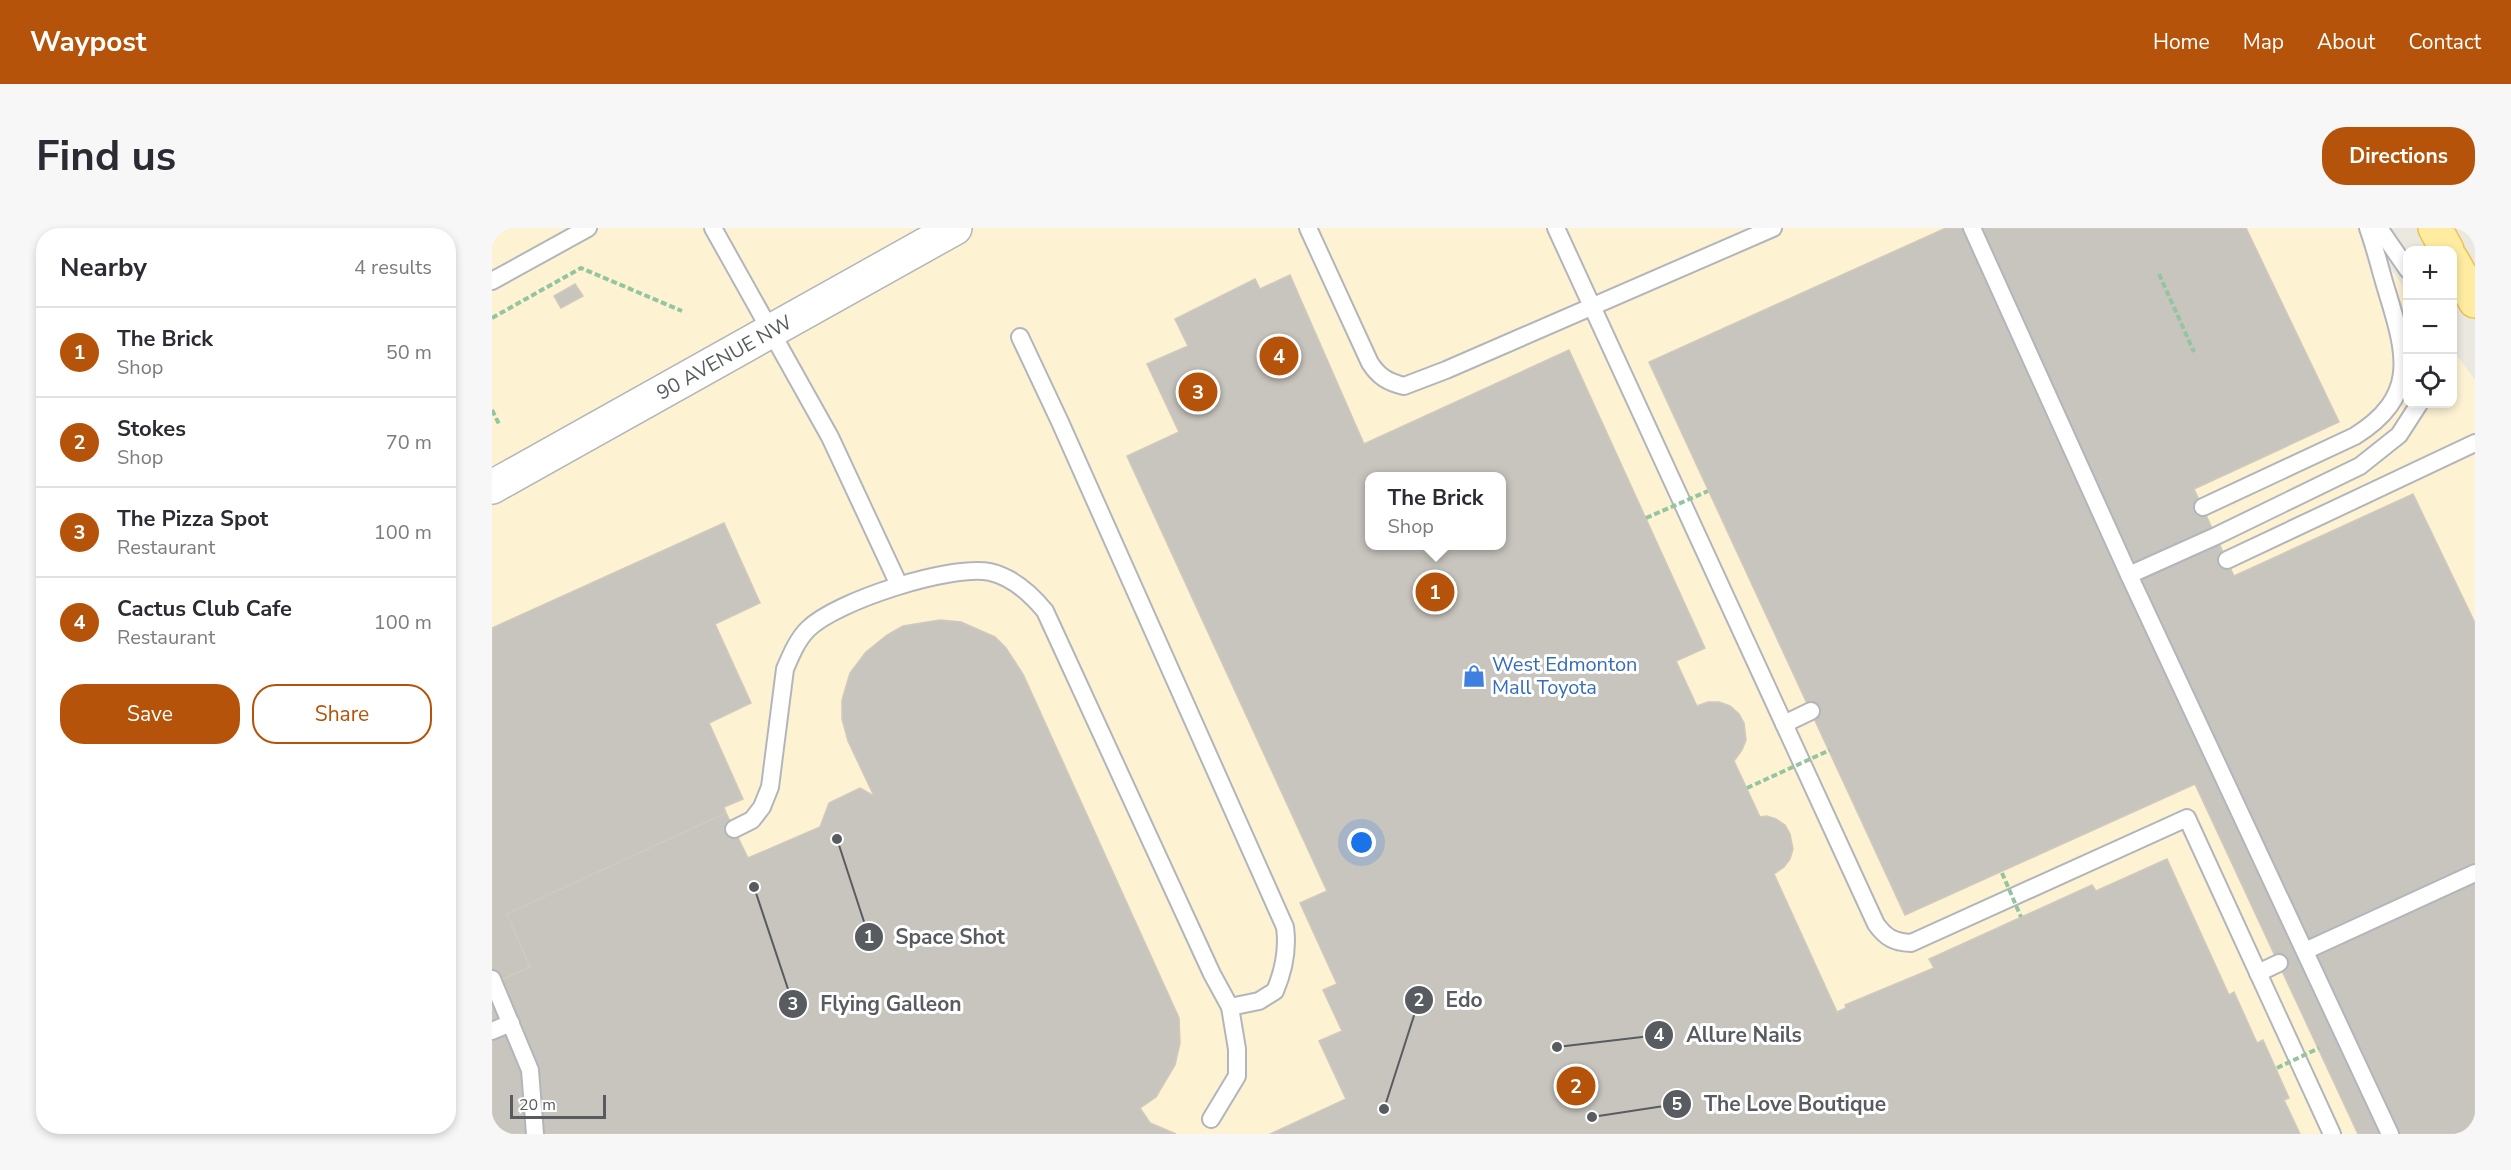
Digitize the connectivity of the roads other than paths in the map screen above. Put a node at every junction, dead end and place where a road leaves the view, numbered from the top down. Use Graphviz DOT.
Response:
graph roads {
  1 [pos="588,228"];
  2 [pos="713,228"];
  3 [pos="955,228"];
  4 [pos="1308,228"];
  5 [pos="1556,228"];
  6 [pos="1773,228"];
  7 [pos="1972,228"];
  8 [pos="2368,228"];
  9 [pos="2379,228"];
  10 [pos="2435,228"];
  11 [pos="2445,246"];
  12 [pos="2403,263"];
  13 [pos="2457,269"];
  14 [pos="492,281"];
  15 [pos="2475,301"];
  16 [pos="1592,306"];
  17 [pos="770,331"];
  18 [pos="1020,337"];
  19 [pos="2417,408"];
  20 [pos="2475,443"];
  21 [pos="492,487"];
  22 [pos="2203,507"];
  23 [pos="2227,560"];
  24 [pos="2129,575"];
  25 [pos="899,585"];
  26 [pos="1811,711"];
  27 [pos="1784,724"];
  28 [pos="734,829"];
  29 [pos="2475,873"];
  30 [pos="2305,951"];
  31 [pos="2279,963"];
  32 [pos="2258,973"];
  33 [pos="492,980"];
  34 [pos="1230,1007"];
  35 [pos="511,1023"];
  36 [pos="492,1031"];
  37 [pos="1211,1119"];
  38 [pos="535,1134"];
  39 [pos="2332,1134"];
  40 [pos="2390,1134"];
  1 -- 14 [label="lane"];
  2 -- 17 [label="lane"];
  3 -- 17 [label="street, 90 AVENUE NW"];
  4 -- 16 [label="lane"];
  5 -- 16 [label="lane"];
  6 -- 16 [label="lane"];
  7 -- 24 [label="lane"];
  8 -- 22 [label="lane"];
  9 -- 12 [label="lane"];
  10 -- 11 [label="main road"];
  13 -- 15 [label="main road"];
  16 -- 27 [label="lane"];
  17 -- 21 [label="street, 90 AVENUE NW"];
  17 -- 25 [label="lane"];
  18 -- 34 [label="lane"];
  19 -- 24 [label="lane"];
  20 -- 23 [label="lane"];
  24 -- 30 [label="lane"];
  25 -- 28 [label="lane"];
  25 -- 34 [label="lane"];
  26 -- 27 [label="lane"];
  27 -- 32 [label="lane"];
  29 -- 30 [label="lane"];
  30 -- 40 [label="lane"];
  31 -- 32 [label="lane"];
  32 -- 39 [label="lane"];
  33 -- 35 [label="lane"];
  34 -- 37 [label="lane"];
  35 -- 36 [label="lane"];
  35 -- 38 [label="lane"];
}
